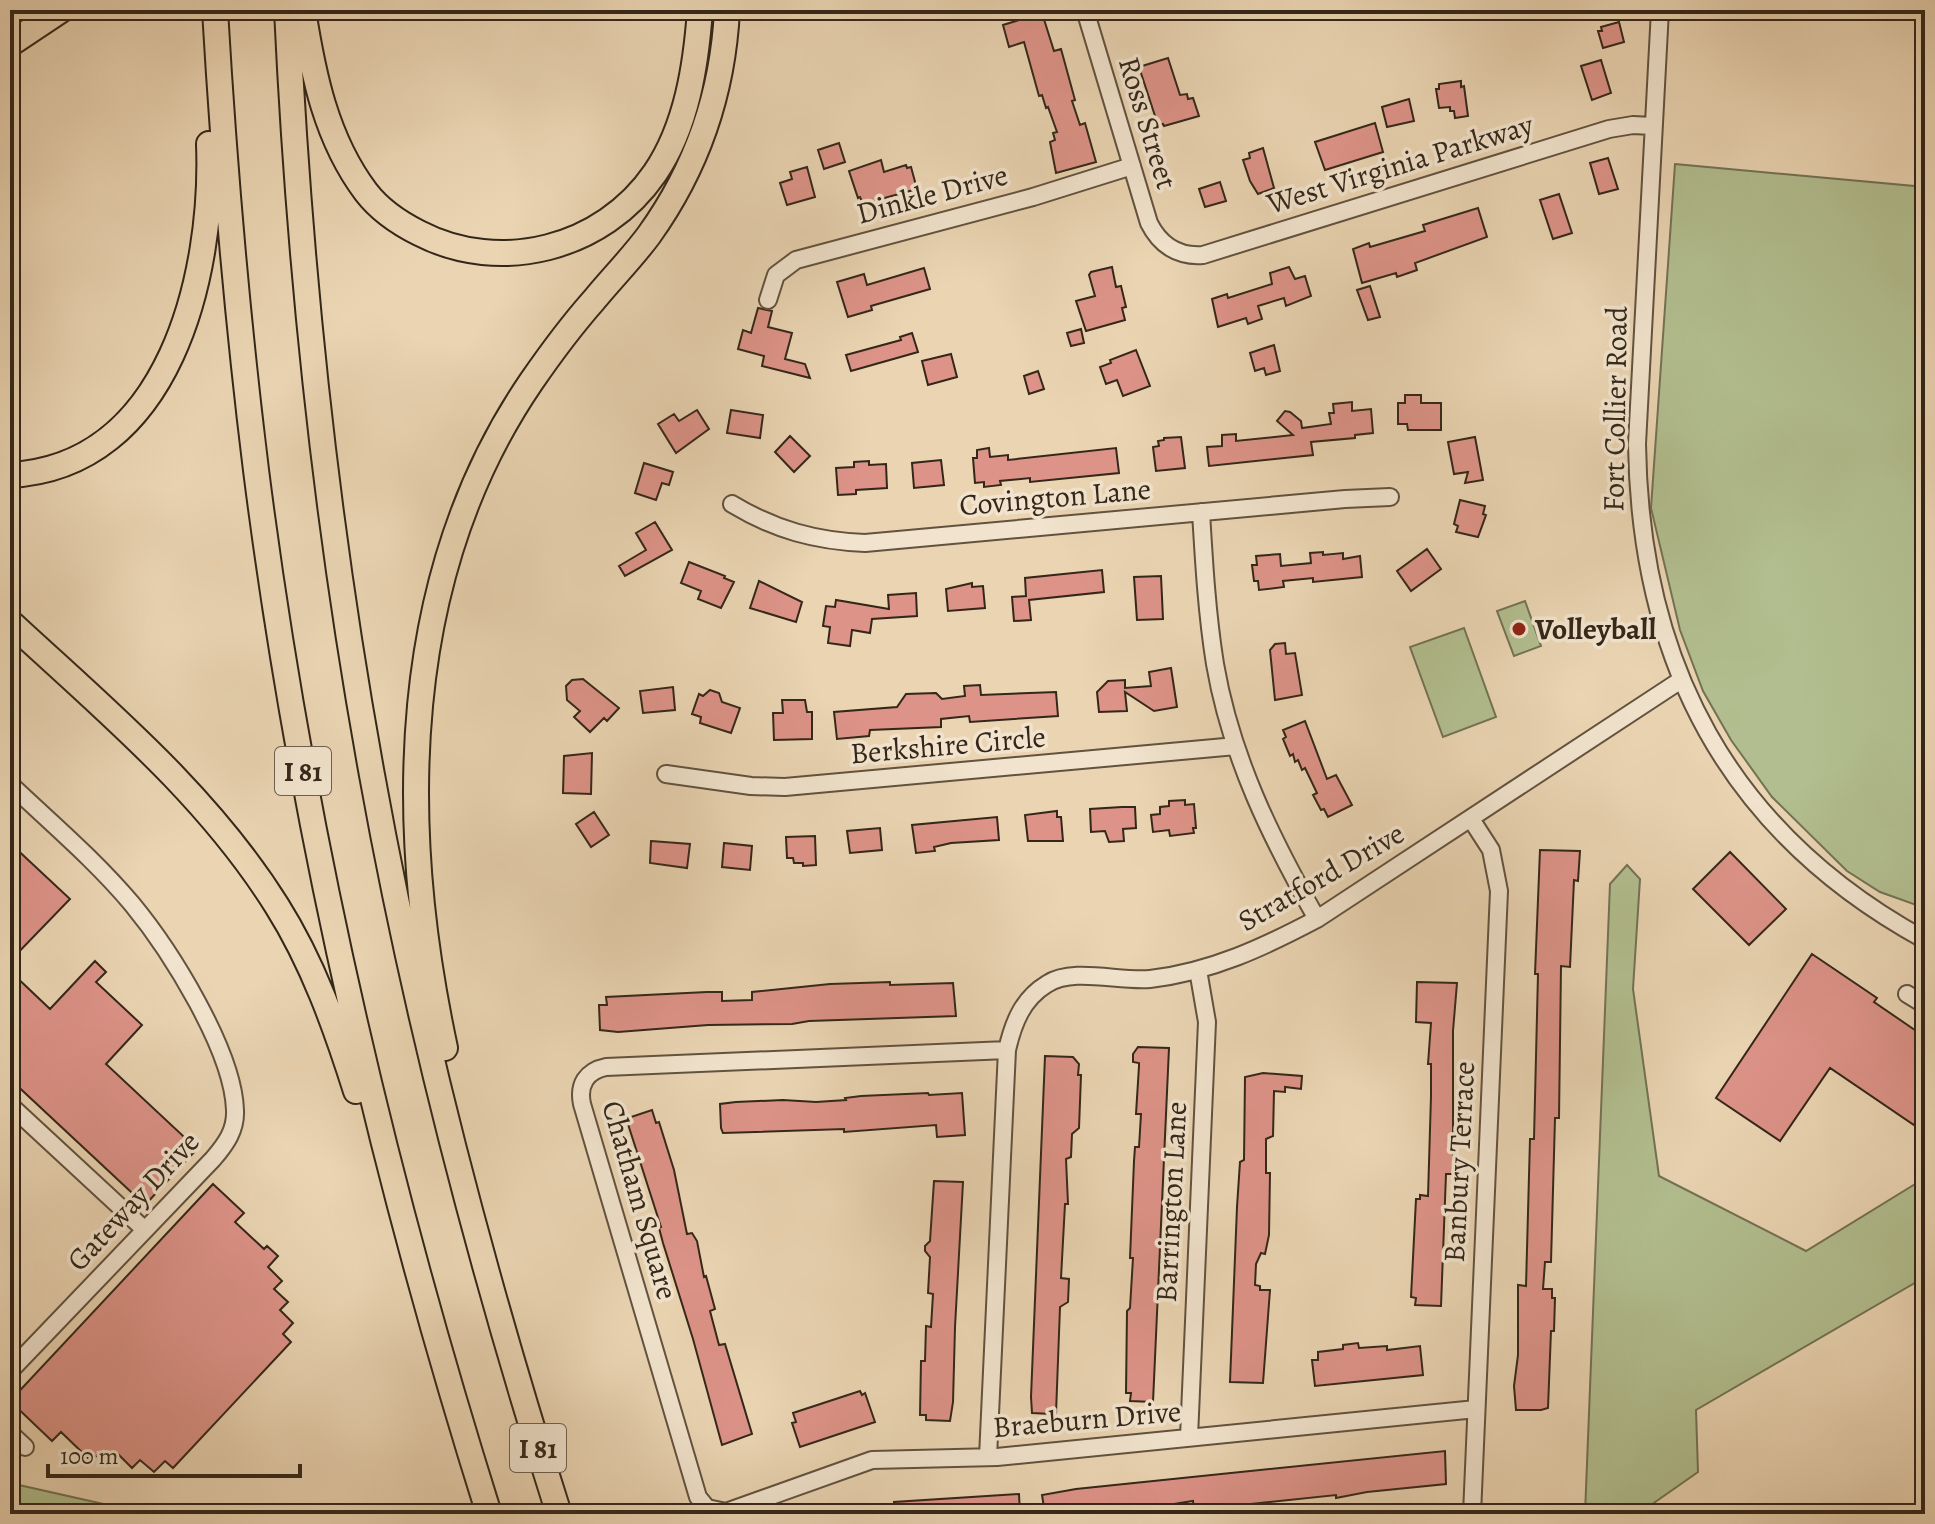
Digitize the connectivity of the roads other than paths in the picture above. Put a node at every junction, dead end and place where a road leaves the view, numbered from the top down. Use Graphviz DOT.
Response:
graph roads {
  1 [pos="43,10"];
  2 [pos="61,10"];
  3 [pos="213,10"];
  4 [pos="287,10"];
  5 [pos="303,10"];
  6 [pos="700,10"];
  7 [pos="727,10"];
  8 [pos="1085,10"];
  9 [pos="1660,10"];
  10 [pos="10,28"];
  11 [pos="10,44"];
  12 [pos="1652,126"];
  13 [pos="1132,166"];
  14 [pos="1167,247"];
  15 [pos="768,300"];
  16 [pos="10,475"];
  17 [pos="1390,497"];
  18 [pos="732,504"];
  19 [pos="1201,512"];
  20 [pos="10,622"];
  21 [pos="1681,680"];
  22 [pos="1236,746"];
  23 [pos="666,774"];
  24 [pos="10,784"];
  25 [pos="1471,819"];
  26 [pos="1317,919"];
  27 [pos="1925,940"];
  28 [pos="1198,970"];
  29 [pos="1907,994"];
  30 [pos="1925,1005"];
  31 [pos="1007,1050"];
  32 [pos="10,1105"];
  33 [pos="145,1230"];
  34 [pos="10,1371"];
  35 [pos="517,1383"];
  36 [pos="456,1409"];
  37 [pos="1476,1409"];
  38 [pos="10,1433"];
  39 [pos="1189,1437"];
  40 [pos="25,1447"];
  41 [pos="988,1457"];
  42 [pos="711,1510"];
  43 [pos="489,1514"];
  44 [pos="559,1514"];
  45 [pos="1472,1514"];
  1 -- 10 [label="highway"];
  2 -- 11 [label="highway"];
  3 -- 16 [label="highway"];
  3 -- 36 [label="highway, I 81"];
  4 -- 35 [label="highway, I 81"];
  5 -- 6 [label="highway"];
  7 -- 35 [label="highway"];
  8 -- 13 [label="street, Ross Street"];
  9 -- 12 [label="street, Fort Collier Road"];
  12 -- 14 [label="street, West Virginia Parkway"];
  12 -- 21 [label="street, Fort Collier Road"];
  13 -- 14 [label="street, Ross Street"];
  13 -- 15 [label="street, Dinkle Drive"];
  17 -- 19 [label="street, Covington Lane"];
  18 -- 19 [label="street, Covington Lane"];
  19 -- 22 [label="street"];
  20 -- 36 [label="highway"];
  21 -- 25 [label="street, Stratford Drive"];
  21 -- 27 [label="street, Fort Collier Road"];
  22 -- 23 [label="street, Berkshire Circle"];
  22 -- 26 [label="street"];
  24 -- 33 [label="street, Gateway Drive"];
  25 -- 26 [label="street, Stratford Drive"];
  25 -- 37 [label="street, Banbury Terrace"];
  26 -- 28 [label="street, Stratford Drive"];
  28 -- 31 [label="street, Stratford Drive"];
  28 -- 39 [label="street, Barrington Lane"];
  29 -- 30 [label="street"];
  31 -- 41 [label="street, Stratford Drive"];
  31 -- 42 [label="street, Chatham Square"];
  32 -- 33 [label="street"];
  33 -- 34 [label="street, Gateway Drive"];
  35 -- 44 [label="highway, I 81"];
  36 -- 43 [label="highway, I 81"];
  37 -- 39 [label="street, Braeburn Drive"];
  37 -- 45 [label="street, Banbury Terrace"];
  38 -- 40 [label="street"];
  39 -- 41 [label="street, Braeburn Drive"];
  41 -- 42 [label="street, Braeburn Drive"];
}
